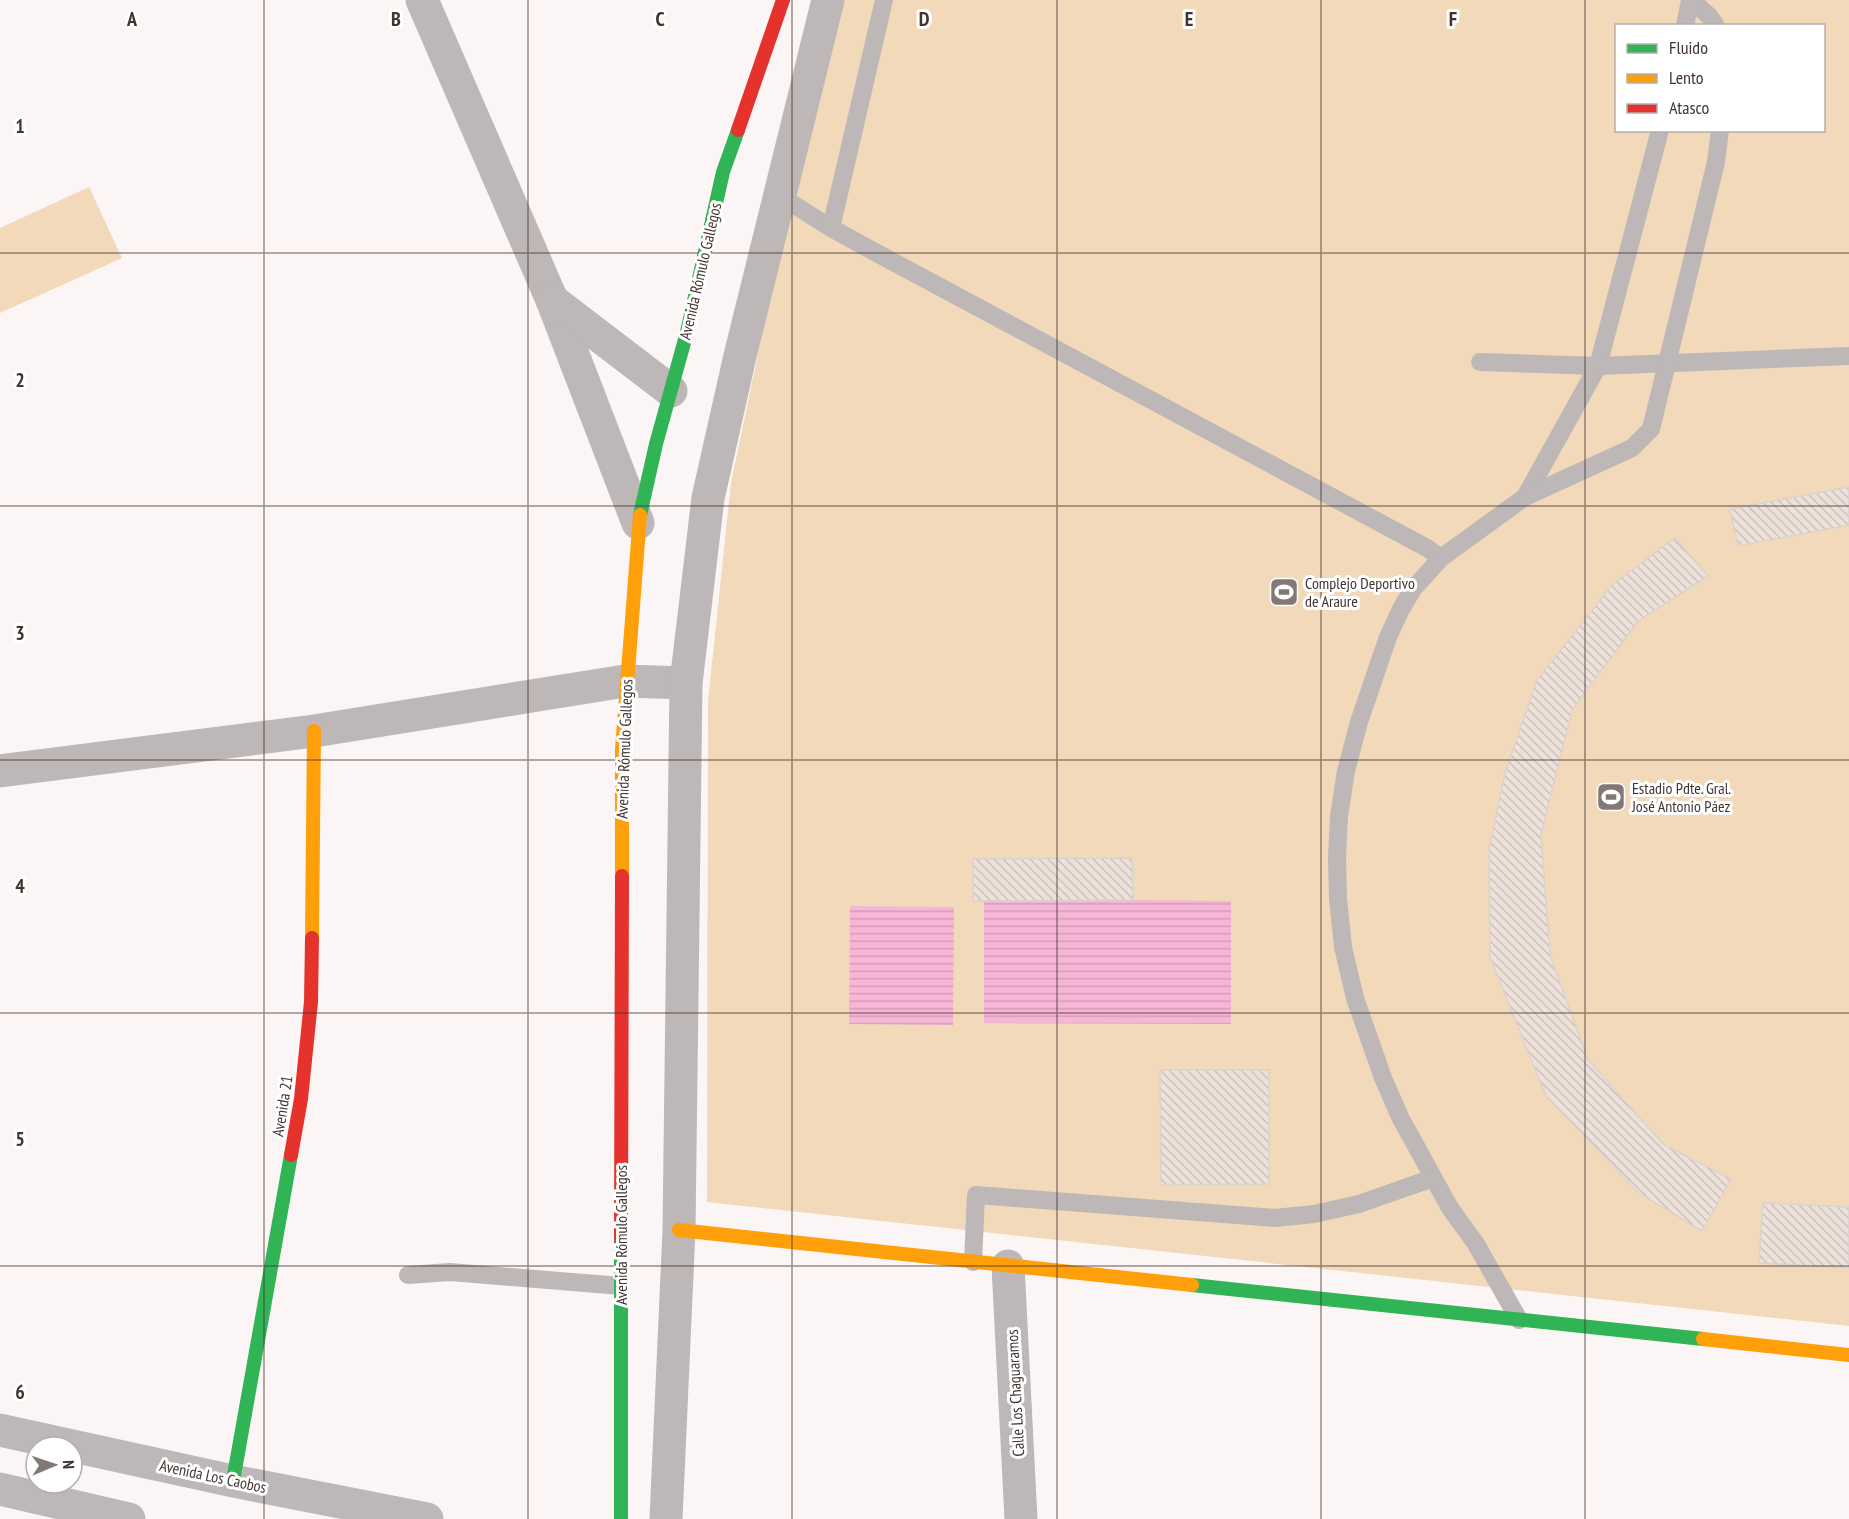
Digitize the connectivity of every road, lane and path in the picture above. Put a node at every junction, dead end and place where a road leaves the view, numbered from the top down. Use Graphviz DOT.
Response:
graph roads {
  1 [pos="422,0"];
  2 [pos="783,0"];
  3 [pos="828,0"];
  4 [pos="884,0"];
  5 [pos="1691,0"];
  6 [pos="1685,24"];
  7 [pos="1715,24"];
  8 [pos="1659,132"];
  9 [pos="1720,132"];
  10 [pos="780,196"];
  11 [pos="831,228"];
  12 [pos="552,300"];
  13 [pos="1849,356"];
  14 [pos="1480,362"];
  15 [pos="1666,363"];
  16 [pos="1598,366"];
  17 [pos="670,391"];
  18 [pos="1525,496"];
  19 [pos="638,523"];
  20 [pos="1441,558"];
  21 [pos="625,681"];
  22 [pos="686,683"];
  23 [pos="314,731"];
  24 [pos="0,771"];
  25 [pos="1433,1178"];
  26 [pos="679,1230"];
  27 [pos="973,1262"];
  28 [pos="1008,1266"];
  29 [pos="408,1275"];
  30 [pos="621,1286"];
  31 [pos="1519,1320"];
  32 [pos="1849,1355"];
  33 [pos="0,1430"];
  34 [pos="233,1481"];
  35 [pos="0,1489"];
  36 [pos="129,1519"];
  37 [pos="427,1519"];
  38 [pos="621,1519"];
  39 [pos="666,1519"];
  40 [pos="1022,1519"];
  1 -- 12 [label="street"];
  2 -- 17 [label="street, Avenida Rómulo Gallegos"];
  3 -- 10 [label="street"];
  4 -- 11 [label="lane"];
  5 -- 6 [label="lane"];
  5 -- 7 [label="lane"];
  8 -- 16 [label="lane"];
  9 -- 15 [label="lane"];
  10 -- 11 [label="lane"];
  10 -- 22 [label="street"];
  11 -- 20 [label="lane"];
  12 -- 17 [label="street"];
  12 -- 19 [label="street"];
  13 -- 15 [label="lane"];
  14 -- 16 [label="lane"];
  15 -- 16 [label="lane"];
  15 -- 18 [label="lane"];
  16 -- 18 [label="lane"];
  17 -- 19 [label="street, Avenida Rómulo Gallegos"];
  18 -- 20 [label="lane"];
  19 -- 21 [label="street, Avenida Rómulo Gallegos"];
  20 -- 25 [label="lane"];
  21 -- 22 [label="street"];
  21 -- 23 [label="street"];
  21 -- 30 [label="street, Avenida Rómulo Gallegos"];
  22 -- 26 [label="street"];
  23 -- 24 [label="street"];
  23 -- 34 [label="street, Avenida 21"];
  25 -- 27 [label="lane"];
  25 -- 31 [label="lane"];
  26 -- 27 [label="street"];
  26 -- 39 [label="street"];
  27 -- 28 [label="street"];
  28 -- 31 [label="street"];
  28 -- 40 [label="street, Calle Los Chaguaramos"];
  29 -- 30 [label="lane"];
  30 -- 38 [label="street, Avenida Rómulo Gallegos"];
  31 -- 32 [label="street"];
  33 -- 34 [label="street, Avenida Los Caobos"];
  34 -- 37 [label="street, Avenida Los Caobos"];
  35 -- 36 [label="street"];
}
